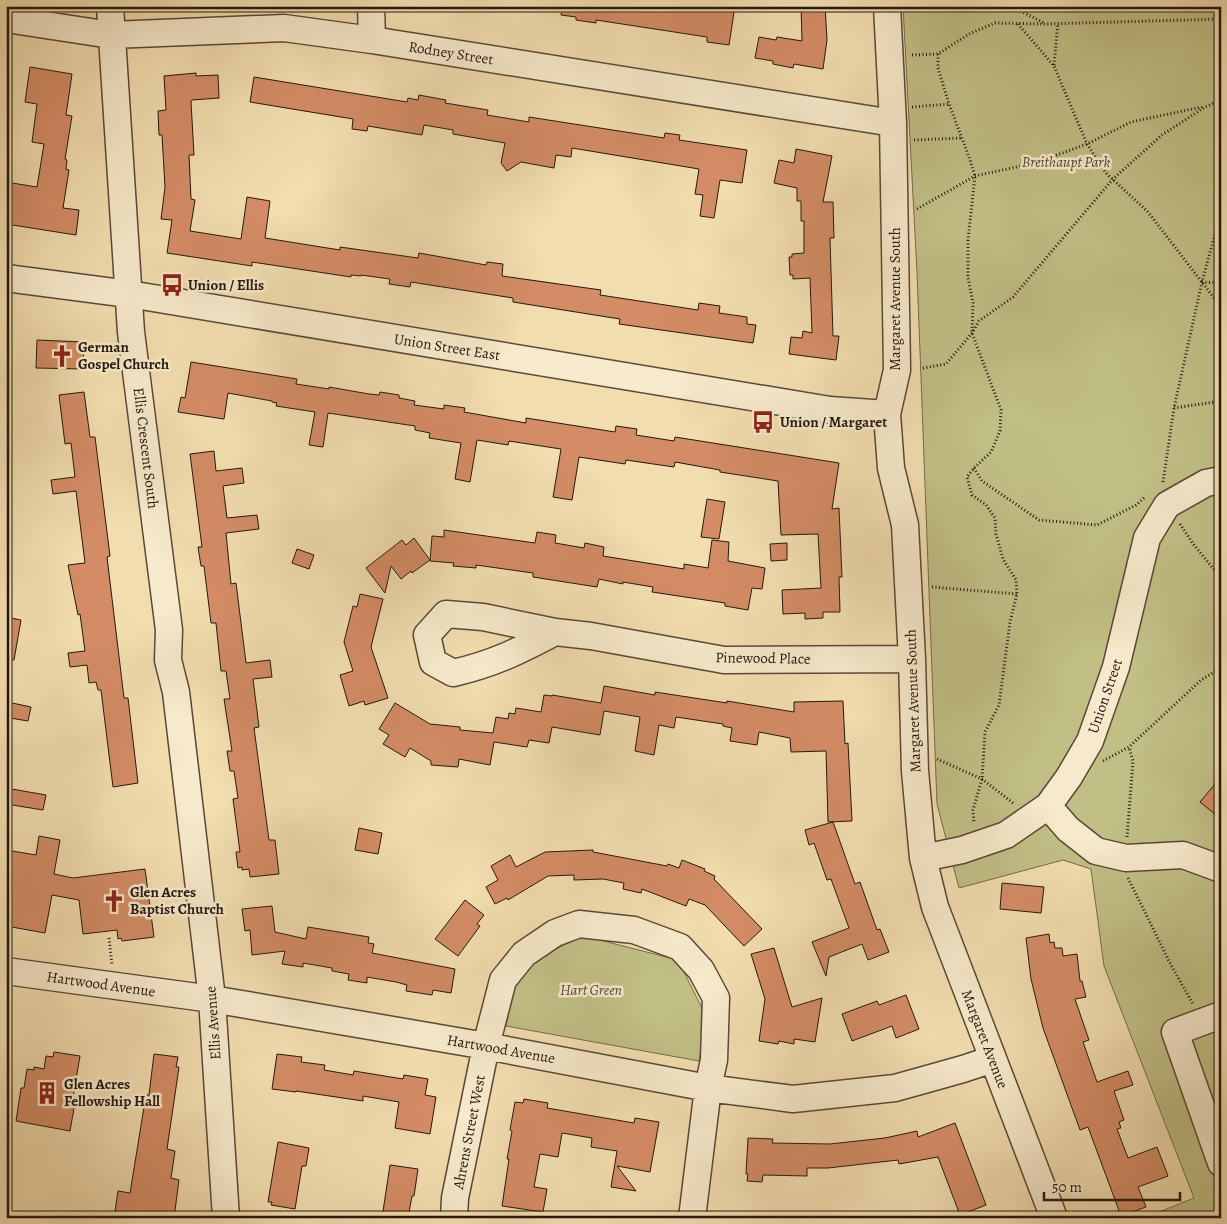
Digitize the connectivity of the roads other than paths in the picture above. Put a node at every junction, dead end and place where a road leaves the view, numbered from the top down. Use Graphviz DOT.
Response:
graph roads {
  1 [pos="110,6"];
  2 [pos="371,6"];
  3 [pos="887,6"];
  4 [pos="6,19"];
  5 [pos="111,35"];
  6 [pos="372,40"];
  7 [pos="904,124"];
  8 [pos="6,278"];
  9 [pos="129,294"];
  10 [pos="887,414"];
  11 [pos="1221,480"];
  12 [pos="555,632"];
  13 [pos="912,659"];
  14 [pos="1040,812"];
  15 [pos="192,828"];
  16 [pos="923,858"];
  17 [pos="1221,869"];
  18 [pos="6,971"];
  19 [pos="212,1000"];
  20 [pos="1211,1019"];
  21 [pos="486,1046"];
  22 [pos="992,1059"];
  23 [pos="708,1088"];
  24 [pos="1221,1163"];
  25 [pos="226,1218"];
  26 [pos="454,1218"];
  27 [pos="692,1218"];
  28 [pos="1054,1218"];
  1 -- 5 [label="street, Ellis Crescent South"];
  2 -- 6 [label="street"];
  3 -- 7 [label="street, Margaret Avenue South"];
  4 -- 5 [label="street, Rodney Street"];
  5 -- 6 [label="street, Rodney Street"];
  5 -- 9 [label="street, Ellis Crescent South"];
  6 -- 7 [label="street, Rodney Street"];
  7 -- 10 [label="street, Margaret Avenue South"];
  8 -- 9 [label="street, Union Street East"];
  9 -- 10 [label="street, Union Street East"];
  9 -- 15 [label="street, Ellis Crescent South"];
  10 -- 13 [label="street, Margaret Avenue South"];
  11 -- 14 [label="street, Union Street"];
  12 -- 13 [label="street, Pinewood Place"];
  13 -- 16 [label="street, Margaret Avenue South"];
  14 -- 16 [label="street, Union Street"];
  14 -- 17 [label="street"];
  15 -- 19 [label="street, Ellis Avenue"];
  16 -- 22 [label="street, Margaret Avenue"];
  18 -- 19 [label="street, Hartwood Avenue"];
  19 -- 21 [label="street, Hartwood Avenue"];
  19 -- 25 [label="street, Ellis Avenue"];
  20 -- 24 [label="street"];
  21 -- 23 [label="street, Hartwood Avenue"];
  21 -- 23 [label="street, Ahrens Street West"];
  21 -- 26 [label="street, Ahrens Street West"];
  22 -- 23 [label="street, Hartwood Avenue"];
  22 -- 28 [label="street, Margaret Avenue"];
  23 -- 27 [label="street, Ahrens Street West"];
}
